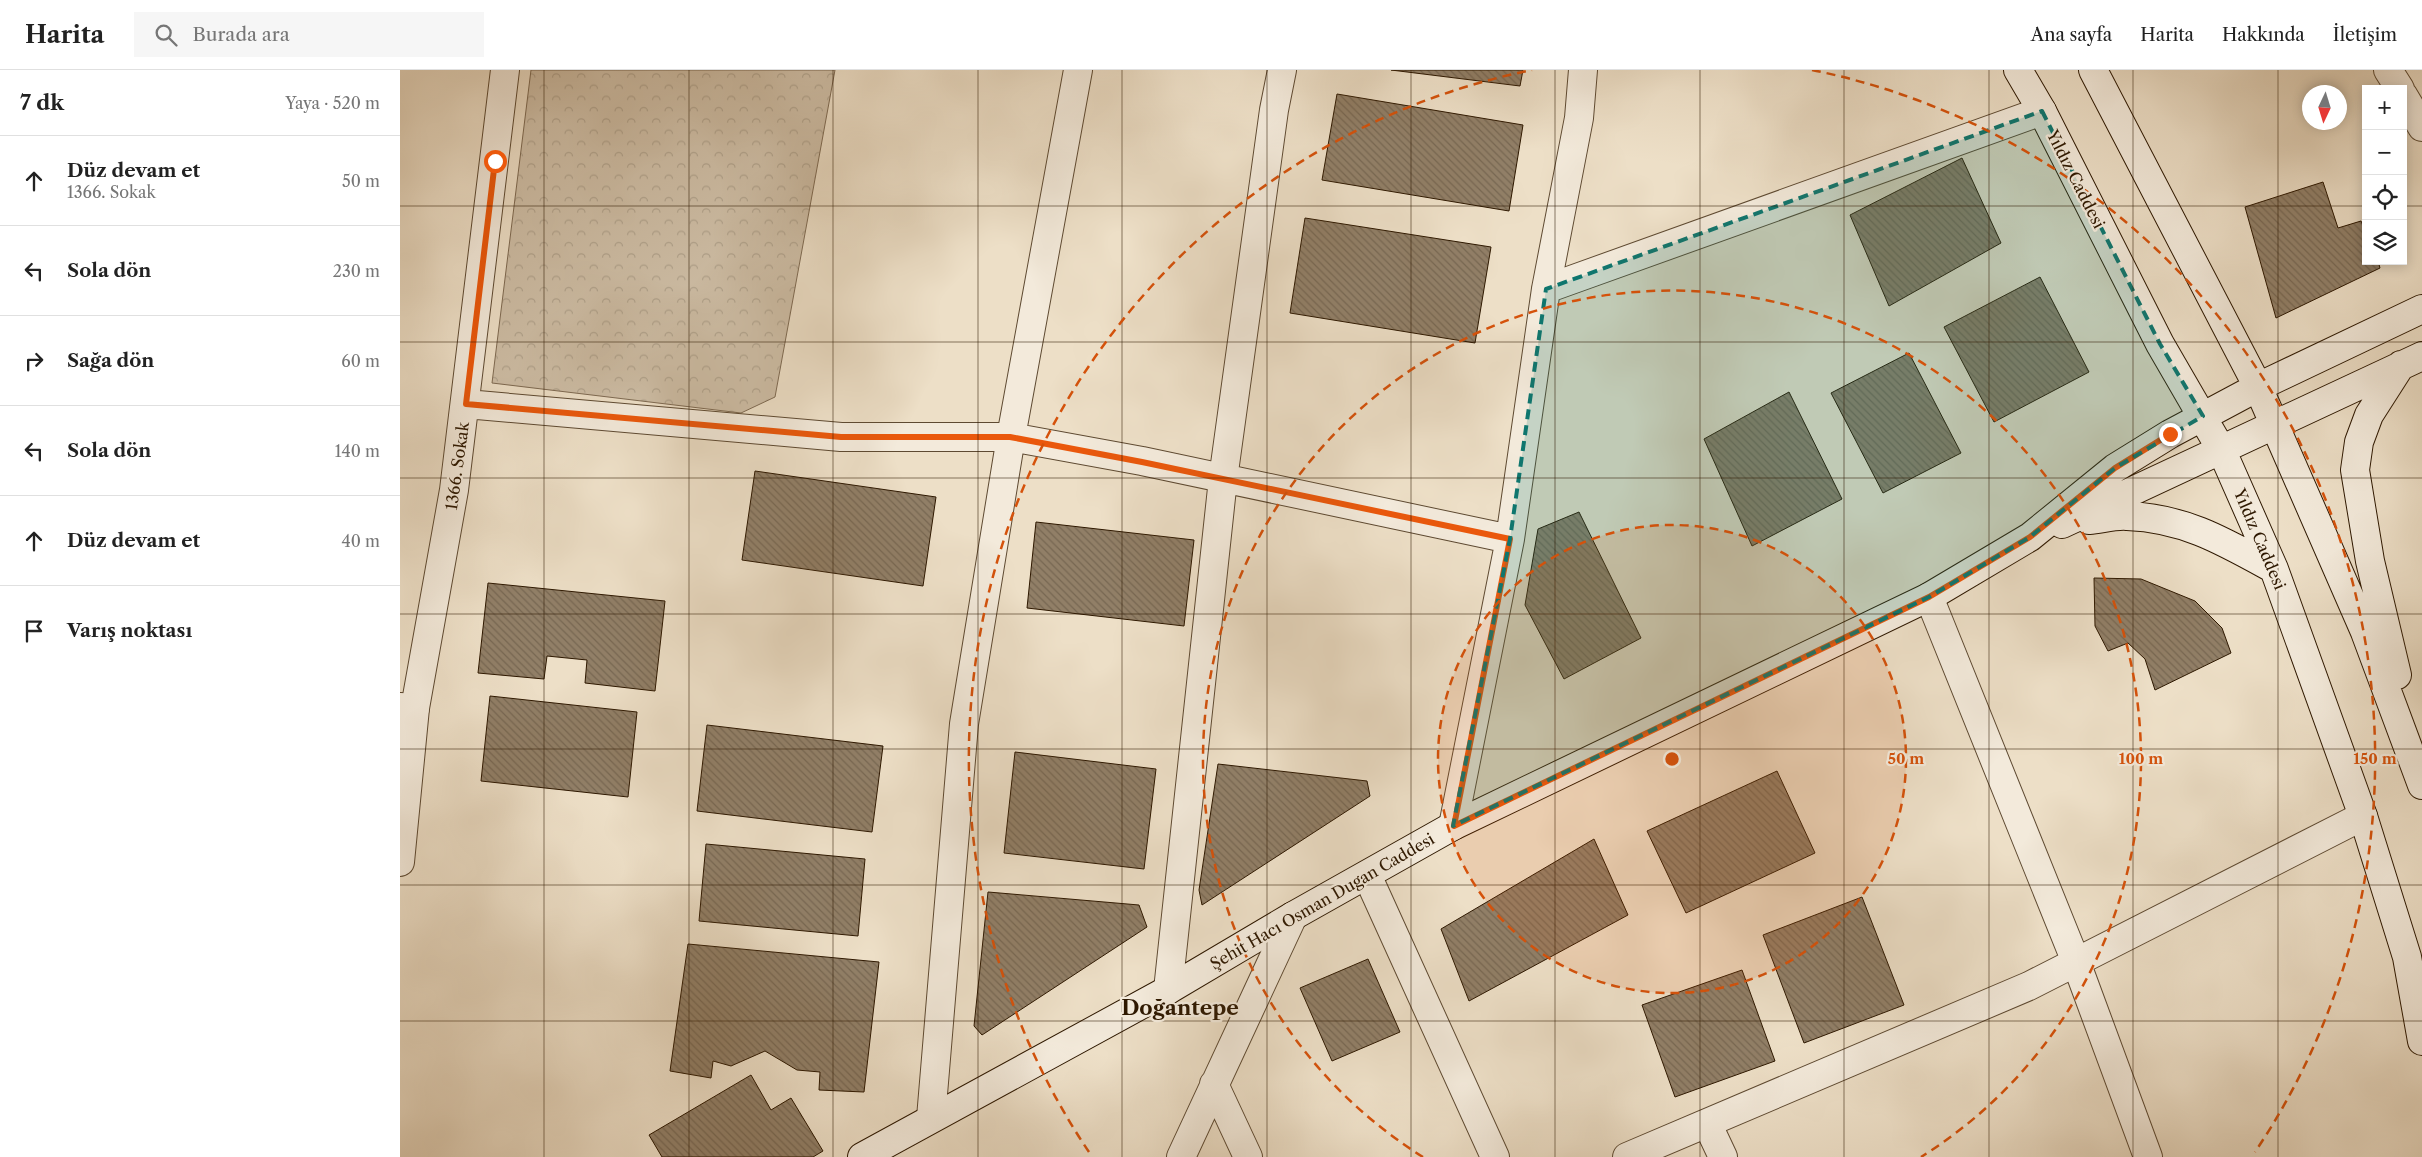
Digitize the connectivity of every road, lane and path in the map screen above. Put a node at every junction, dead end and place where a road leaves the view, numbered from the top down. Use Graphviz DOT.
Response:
graph roads {
  1 [pos="505,70"];
  2 [pos="1078,70"];
  3 [pos="1282,70"];
  4 [pos="1583,70"];
  5 [pos="2018,70"];
  6 [pos="2093,70"];
  7 [pos="2388,70"];
  8 [pos="2397,85"];
  9 [pos="2407,102"];
  10 [pos="2042,111"];
  11 [pos="2422,127"];
  12 [pos="1546,289"];
  13 [pos="2422,309"];
  14 [pos="2412,360"];
  15 [pos="2258,387"];
  16 [pos="466,404"];
  17 [pos="2203,416"];
  18 [pos="2274,426"];
  19 [pos="1010,437"];
  20 [pos="2222,451"];
  21 [pos="1223,478"];
  22 [pos="2063,524"];
  23 [pos="2030,537"];
  24 [pos="1510,539"];
  25 [pos="2274,569"];
  26 [pos="1929,597"];
  27 [pos="408,708"];
  28 [pos="2422,785"];
  29 [pos="2363,816"];
  30 [pos="1454,826"];
  31 [pos="400,862"];
  32 [pos="1367,874"];
  33 [pos="1293,916"];
  34 [pos="2076,962"];
  35 [pos="1168,990"];
  36 [pos="2422,1041"];
  37 [pos="1214,1084"];
  38 [pos="931,1118"];
  39 [pos="1707,1122"];
  40 [pos="862,1157"];
  41 [pos="1181,1157"];
  42 [pos="1248,1157"];
  43 [pos="1494,1157"];
  44 [pos="1626,1157"];
  45 [pos="1722,1157"];
  46 [pos="2148,1157"];
  1 -- 16 [label="street, 1366. Sokak"];
  2 -- 19 [label="street"];
  3 -- 21 [label="street"];
  4 -- 12 [label="street"];
  5 -- 10 [label="street, Yıldız Caddesi"];
  6 -- 15 [label="street"];
  7 -- 8 [label="street"];
  9 -- 11 [label="street"];
  10 -- 12 [label="street"];
  10 -- 17 [label="street, Yıldız Caddesi"];
  12 -- 24 [label="street"];
  13 -- 15 [label="street"];
  14 -- 18 [label="street"];
  14 -- 28 [label="street"];
  15 -- 17 [label="street"];
  15 -- 18 [label="street"];
  16 -- 19 [label="street"];
  16 -- 27 [label="street, 1366. Sokak"];
  17 -- 20 [label="street, Yıldız Caddesi"];
  17 -- 23 [label="street"];
  18 -- 20 [label="street"];
  18 -- 28 [label="street"];
  19 -- 21 [label="street"];
  19 -- 38 [label="street"];
  20 -- 22 [label="street"];
  20 -- 25 [label="street, Yıldız Caddesi"];
  21 -- 24 [label="street"];
  21 -- 35 [label="street"];
  22 -- 23 [label="street"];
  22 -- 25 [label="street"];
  23 -- 26 [label="street, Şehit Hacı Osman Dugan Caddesi"];
  24 -- 30 [label="street"];
  25 -- 29 [label="street, Yıldız Caddesi"];
  26 -- 30 [label="street, Şehit Hacı Osman Dugan Caddesi"];
  26 -- 34 [label="street"];
  27 -- 31 [label="street, 1366. Sokak"];
  29 -- 34 [label="street"];
  29 -- 36 [label="street, Yıldız Caddesi"];
  30 -- 32 [label="street, Şehit Hacı Osman Dugan Caddesi"];
  32 -- 33 [label="street, Şehit Hacı Osman Dugan Caddesi"];
  32 -- 43 [label="street"];
  33 -- 35 [label="street, Şehit Hacı Osman Dugan Caddesi"];
  33 -- 37 [label="street"];
  34 -- 39 [label="street"];
  34 -- 46 [label="street"];
  35 -- 38 [label="street, Şehit Hacı Osman Dugan Caddesi"];
  37 -- 41 [label="street"];
  37 -- 42 [label="street"];
  38 -- 40 [label="street, Şehit Hacı Osman Dugan Caddesi"];
  39 -- 44 [label="street"];
  39 -- 45 [label="street"];
}
